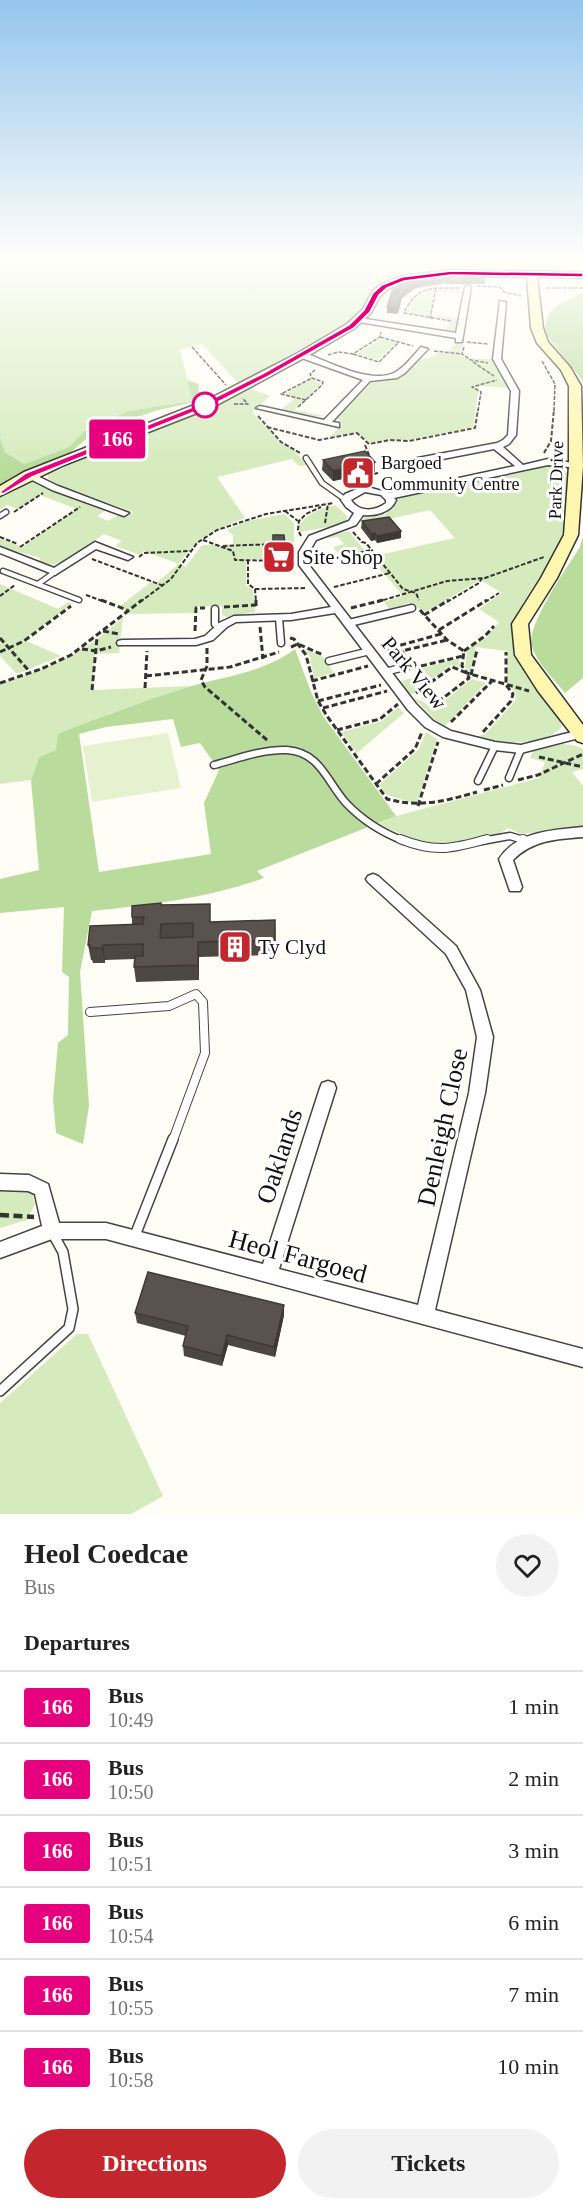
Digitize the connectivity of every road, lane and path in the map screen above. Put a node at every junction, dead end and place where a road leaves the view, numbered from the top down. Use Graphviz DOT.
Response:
graph roads {
  1 [pos="347,328"];
  2 [pos="402,328"];
  3 [pos="461,328"];
  4 [pos="499,328"];
  5 [pos="537,328"];
  6 [pos="459,338"];
  7 [pos="400,341"];
  8 [pos="498,345"];
  9 [pos="465,346"];
  10 [pos="192,347"];
  11 [pos="424,353"];
  12 [pos="353,354"];
  13 [pos="302,355"];
  14 [pos="540,358"];
  15 [pos="498,364"];
  16 [pos="312,378"];
  17 [pos="368,379"];
  18 [pos="498,379"];
  19 [pos="229,388"];
  20 [pos="306,400"];
  21 [pos="248,404"];
  22 [pos="265,411"];
  23 [pos="327,422"];
  24 [pos="336,425"];
  25 [pos="267,428"];
  26 [pos="365,445"];
  27 [pos="499,445"];
  28 [pos="306,458"];
  29 [pos="542,463"];
  30 [pos="576,466"];
  31 [pos="386,467"];
  32 [pos="521,467"];
  33 [pos="29,475"];
  34 [pos="52,487"];
  35 [pos="368,489"];
  36 [pos="0,492"];
  37 [pos="333,495"];
  38 [pos="388,496"];
  39 [pos="89,500"];
  40 [pos="346,500"];
  41 [pos="328,504"];
  42 [pos="285,511"];
  43 [pos="360,511"];
  44 [pos="6,512"];
  45 [pos="124,513"];
  46 [pos="0,516"];
  47 [pos="298,521"];
  48 [pos="348,525"];
  49 [pos="323,534"];
  50 [pos="201,540"];
  51 [pos="309,544"];
  52 [pos="222,546"];
  53 [pos="371,550"];
  54 [pos="2,551"];
  55 [pos="190,551"];
  56 [pos="80,555"];
  57 [pos="560,556"];
  58 [pos="131,560"];
  59 [pos="304,563"];
  60 [pos="120,570"];
  61 [pos="3,571"];
  62 [pos="55,572"];
  63 [pos="482,578"];
  64 [pos="24,579"];
  65 [pos="38,584"];
  66 [pos="164,585"];
  67 [pos="411,591"];
  68 [pos="499,594"];
  69 [pos="0,596"];
  70 [pos="79,600"];
  71 [pos="412,608"];
  72 [pos="216,609"];
  73 [pos="338,609"];
  74 [pos="128,610"];
  75 [pos="424,615"];
  76 [pos="279,618"];
  77 [pos="349,623"];
  78 [pos="494,626"];
  79 [pos="219,628"];
  80 [pos="440,632"];
  81 [pos="280,634"];
  82 [pos="97,636"];
  83 [pos="0,638"];
  84 [pos="209,638"];
  85 [pos="447,640"];
  86 [pos="122,643"];
  87 [pos="148,643"];
  88 [pos="281,643"];
  89 [pos="298,644"];
  90 [pos="289,648"];
  91 [pos="9,649"];
  92 [pos="80,649"];
  93 [pos="477,650"];
  94 [pos="96,651"];
  95 [pos="370,651"];
  96 [pos="0,652"];
  97 [pos="280,652"];
  98 [pos="506,652"];
  99 [pos="464,653"];
  100 [pos="329,661"];
  101 [pos="412,665"];
  102 [pos="382,668"];
  103 [pos="30,672"];
  104 [pos="205,673"];
  105 [pos="471,675"];
  106 [pos="146,676"];
  107 [pos="312,681"];
  108 [pos="0,683"];
  109 [pos="395,685"];
  110 [pos="506,685"];
  111 [pos="145,688"];
  112 [pos="92,690"];
  113 [pos="551,696"];
  114 [pos="318,701"];
  115 [pos="322,708"];
  116 [pos="429,724"];
  117 [pos="582,735"];
  118 [pos="461,739"];
  119 [pos="495,746"];
  120 [pos="521,749"];
  121 [pos="280,751"];
  122 [pos="583,754"];
  123 [pos="565,763"];
  124 [pos="214,765"];
  125 [pos="583,767"];
  126 [pos="478,781"];
  127 [pos="510,781"];
  128 [pos="376,784"];
  129 [pos="583,832"];
  130 [pos="527,841"];
  131 [pos="373,879"];
  132 [pos="515,887"];
  133 [pos="90,1012"];
  134 [pos="328,1088"];
  135 [pos="0,1182"];
  136 [pos="0,1215"];
  137 [pos="52,1231"];
  138 [pos="134,1239"];
  139 [pos="0,1250"];
  140 [pos="269,1274"];
  141 [pos="425,1315"];
  142 [pos="583,1358"];
  143 [pos="0,1391"];
  1 -- 13 [label="street"];
  2 -- 6 [label="street"];
  3 -- 6 [label="street"];
  4 -- 8 [label="street"];
  5 -- 30 [label="street, Park Drive"];
  6 -- 9 [label="path"];
  7 -- 12 [label="path"];
  8 -- 9 [label="path"];
  8 -- 15 [label="street"];
  9 -- 15 [label="path"];
  10 -- 19 [label="path"];
  11 -- 17 [label="street"];
  13 -- 17 [label="street"];
  13 -- 33 [label="street"];
  14 -- 29 [label="path"];
  15 -- 27 [label="street"];
  16 -- 20 [label="path"];
  17 -- 23 [label="street"];
  18 -- 25 [label="path"];
  21 -- 25 [label="path"];
  22 -- 23 [label="street"];
  23 -- 24 [label="street"];
  25 -- 28 [label="path"];
  26 -- 35 [label="path"];
  27 -- 31 [label="street"];
  27 -- 32 [label="street"];
  28 -- 37 [label="lane"];
  29 -- 30 [label="street"];
  29 -- 32 [label="street"];
  30 -- 57 [label="street, Park Drive"];
  32 -- 38 [label="street"];
  33 -- 34 [label="street"];
  33 -- 36 [label="street"];
  34 -- 39 [label="street"];
  34 -- 44 [label="path"];
  35 -- 38 [label="street"];
  35 -- 40 [label="street"];
  37 -- 40 [label="lane"];
  37 -- 41 [label="path"];
  38 -- 43 [label="street"];
  39 -- 45 [label="street"];
  39 -- 54 [label="path"];
  40 -- 43 [label="street"];
  41 -- 42 [label="path"];
  41 -- 47 [label="path"];
  41 -- 49 [label="path"];
  42 -- 47 [label="path"];
  42 -- 50 [label="path"];
  43 -- 48 [label="street"];
  44 -- 46 [label="lane"];
  47 -- 51 [label="path"];
  48 -- 49 [label="street"];
  48 -- 53 [label="path"];
  49 -- 51 [label="street"];
  50 -- 52 [label="path"];
  50 -- 55 [label="path"];
  51 -- 52 [label="path"];
  51 -- 59 [label="street"];
  52 -- 59 [label="path"];
  53 -- 59 [label="path"];
  53 -- 67 [label="path"];
  54 -- 62 [label="street"];
  55 -- 58 [label="path"];
  55 -- 66 [label="path"];
  56 -- 58 [label="street"];
  56 -- 60 [label="path"];
  56 -- 62 [label="street"];
  57 -- 63 [label="path"];
  57 -- 113 [label="street, Park Drive"];
  58 -- 60 [label="path"];
  59 -- 73 [label="street, Park View"];
  60 -- 66 [label="path"];
  61 -- 64 [label="lane"];
  62 -- 65 [label="lane"];
  63 -- 67 [label="path"];
  63 -- 75 [label="path"];
  64 -- 65 [label="lane"];
  64 -- 69 [label="path"];
  65 -- 70 [label="lane"];
  66 -- 74 [label="path"];
  67 -- 73 [label="path"];
  67 -- 75 [label="path"];
  68 -- 80 [label="path"];
  70 -- 74 [label="path"];
  70 -- 91 [label="path"];
  71 -- 77 [label="lane"];
  72 -- 79 [label="lane"];
  73 -- 76 [label="street"];
  73 -- 77 [label="street, Park View"];
  74 -- 82 [label="path"];
  75 -- 80 [label="path"];
  76 -- 79 [label="street"];
  76 -- 81 [label="lane"];
  77 -- 95 [label="street, Park View"];
  78 -- 99 [label="path"];
  79 -- 84 [label="street"];
  80 -- 85 [label="path"];
  80 -- 95 [label="path"];
  81 -- 88 [label="lane"];
  81 -- 89 [label="path"];
  82 -- 92 [label="path"];
  82 -- 94 [label="path"];
  83 -- 91 [label="path"];
  84 -- 87 [label="street"];
  84 -- 104 [label="path"];
  85 -- 99 [label="path"];
  85 -- 101 [label="path"];
  86 -- 87 [label="street"];
  86 -- 94 [label="path"];
  87 -- 106 [label="path"];
  89 -- 90 [label="path"];
  89 -- 107 [label="path"];
  91 -- 96 [label="path"];
  91 -- 103 [label="path"];
  92 -- 94 [label="path"];
  92 -- 103 [label="path"];
  93 -- 105 [label="path"];
  94 -- 112 [label="path"];
  95 -- 100 [label="lane"];
  95 -- 102 [label="street, Park View"];
  97 -- 104 [label="path"];
  98 -- 110 [label="path"];
  99 -- 101 [label="path"];
  99 -- 105 [label="path"];
  101 -- 102 [label="lane"];
  102 -- 107 [label="path"];
  102 -- 109 [label="street, Park View"];
  103 -- 108 [label="path"];
  104 -- 106 [label="path"];
  104 -- 121 [label="path"];
  105 -- 110 [label="path"];
  106 -- 111 [label="path"];
  107 -- 114 [label="path"];
  109 -- 114 [label="path"];
  109 -- 115 [label="path"];
  109 -- 116 [label="street, Park View"];
  110 -- 113 [label="path"];
  110 -- 118 [label="path"];
  113 -- 117 [label="street, Park Drive"];
  114 -- 115 [label="path"];
  115 -- 128 [label="path"];
  116 -- 118 [label="street, Park View"];
  116 -- 128 [label="path"];
  117 -- 120 [label="street, Park View"];
  118 -- 119 [label="street, Park View"];
  119 -- 120 [label="street, Park View"];
  119 -- 126 [label="lane"];
  120 -- 123 [label="path"];
  120 -- 127 [label="lane"];
  121 -- 124 [label="lane"];
  121 -- 130 [label="lane"];
  122 -- 123 [label="path"];
  123 -- 125 [label="path"];
  123 -- 127 [label="path"];
  127 -- 128 [label="path"];
  129 -- 130 [label="street"];
  130 -- 132 [label="street"];
  131 -- 141 [label="street, Denleigh Close"];
  133 -- 138 [label="lane"];
  134 -- 140 [label="street, Oaklands"];
  135 -- 137 [label="street"];
  136 -- 137 [label="path"];
  137 -- 138 [label="street, Heol Fargoed"];
  137 -- 139 [label="street, Heol Fargoed"];
  137 -- 143 [label="lane"];
  138 -- 140 [label="street, Heol Fargoed"];
  140 -- 141 [label="street, Heol Fargoed"];
  141 -- 142 [label="street, Heol Fargoed"];
}
